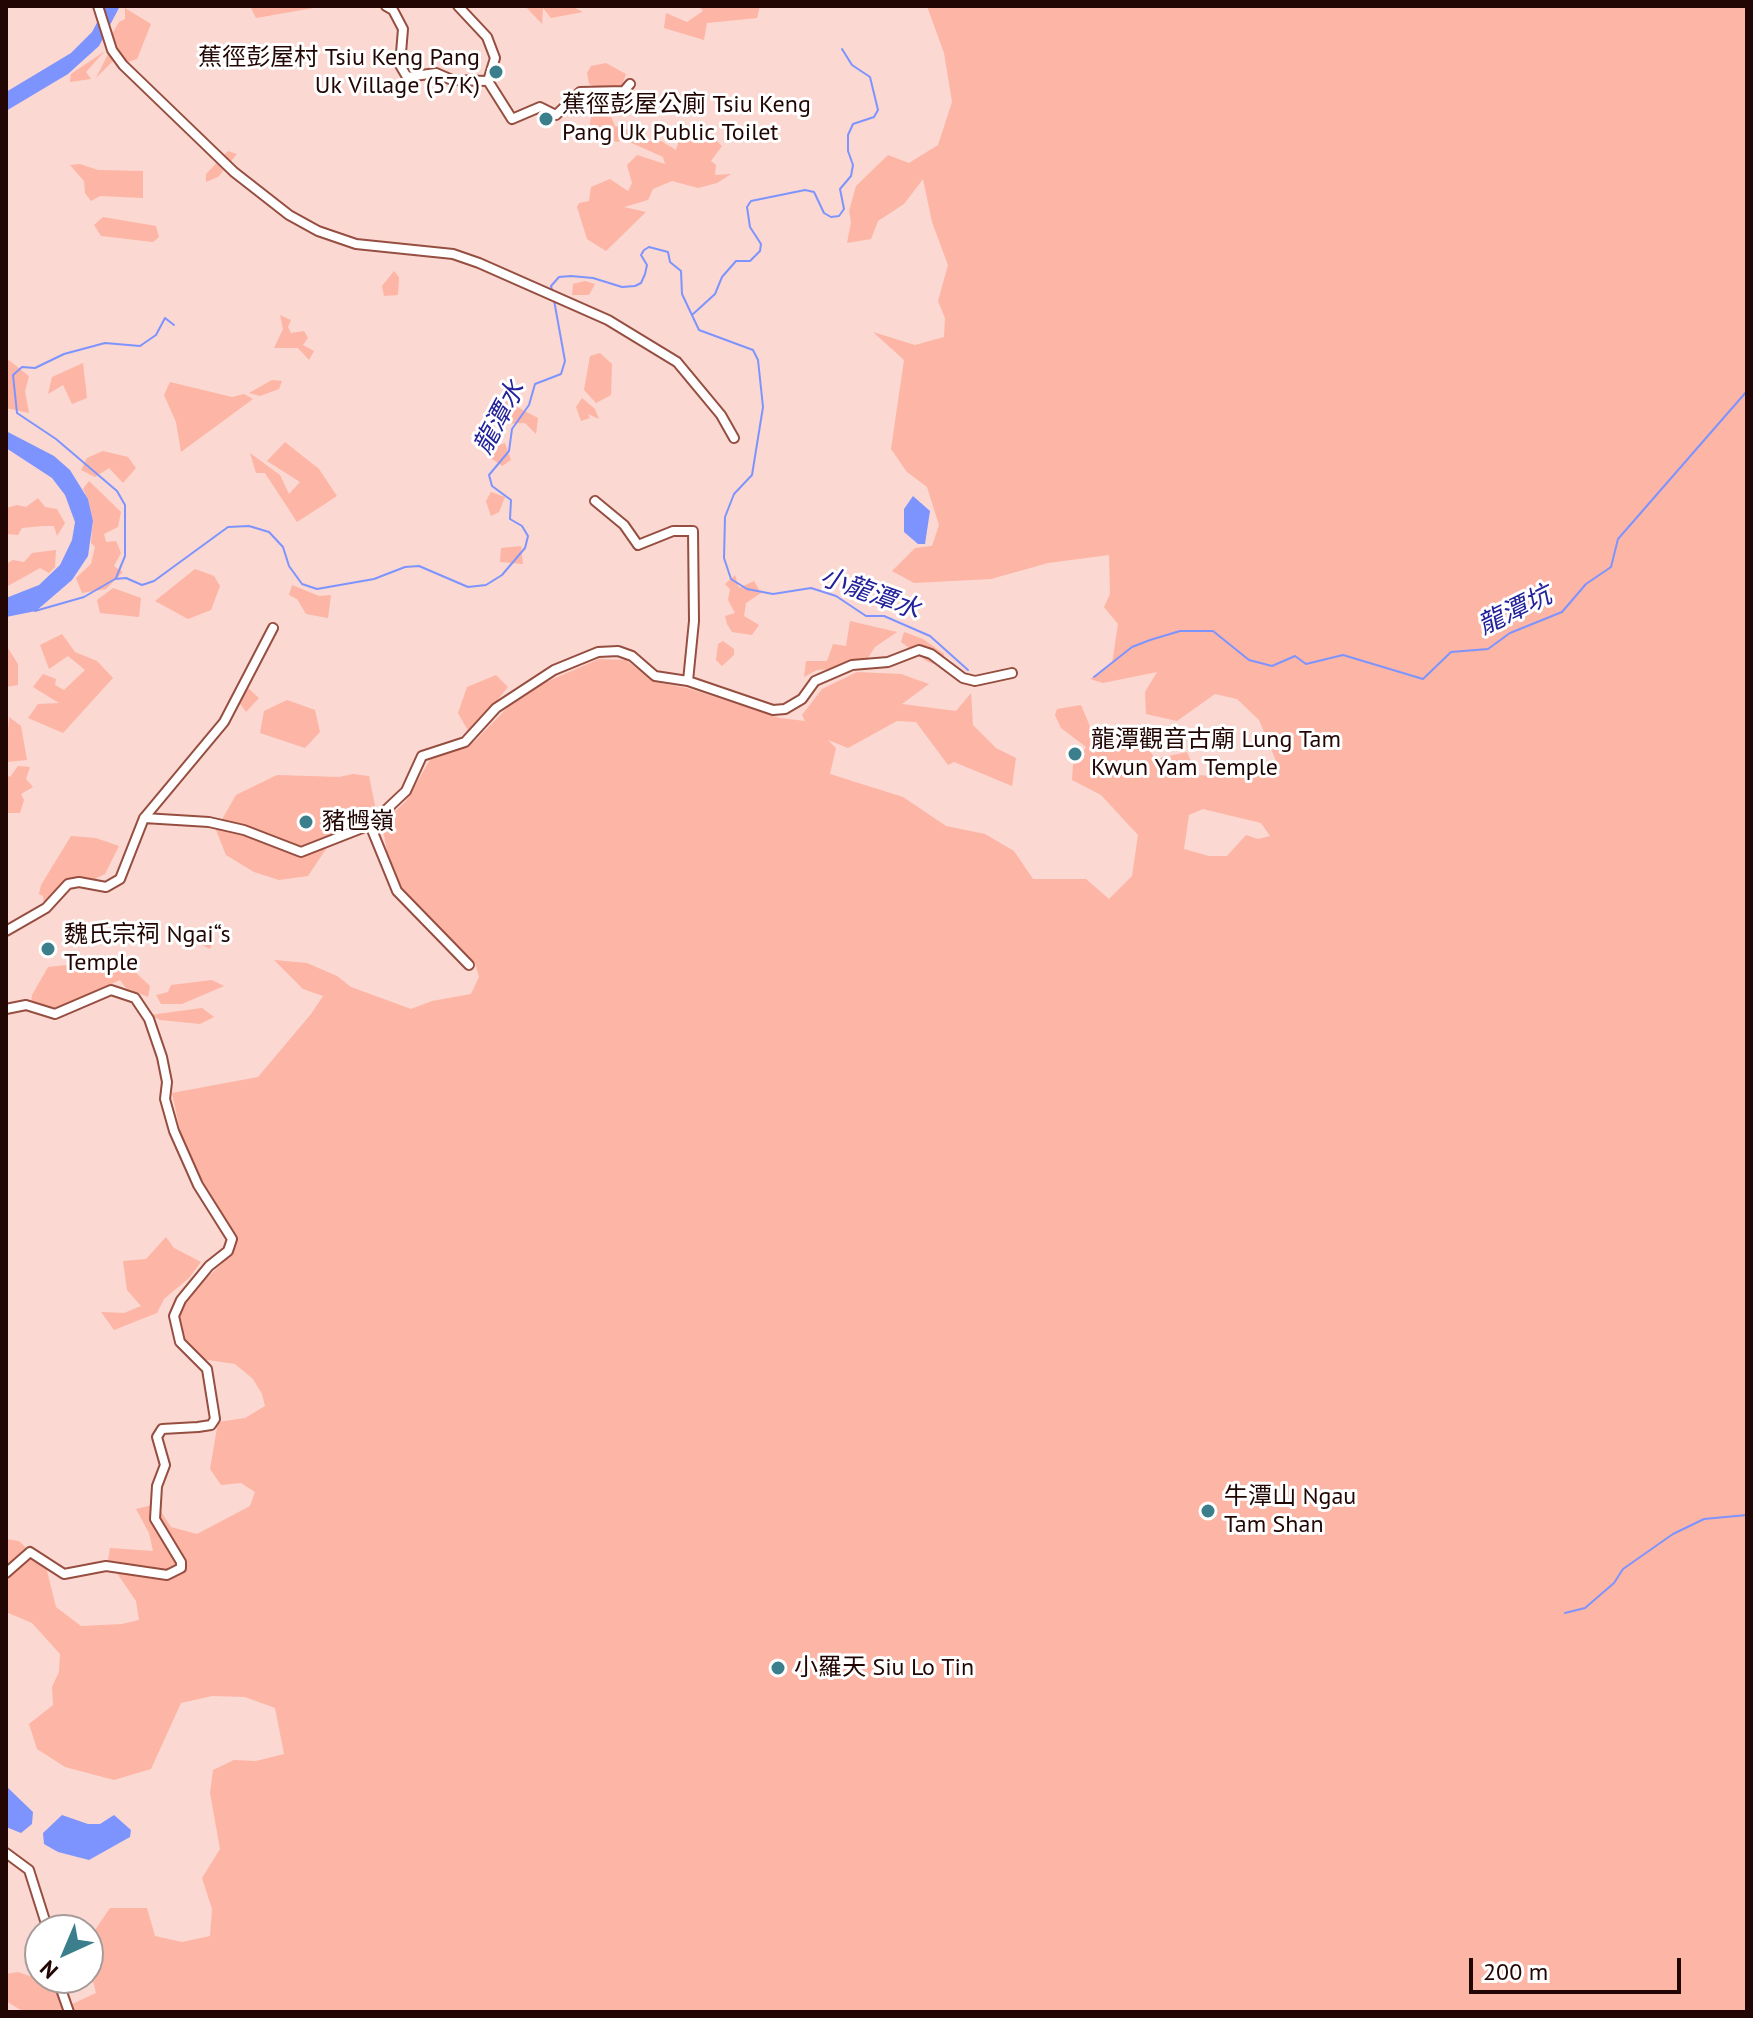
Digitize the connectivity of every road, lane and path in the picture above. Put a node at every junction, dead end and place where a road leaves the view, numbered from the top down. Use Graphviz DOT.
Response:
graph roads {
  1 [pos="388,6"];
  2 [pos="458,6"];
  3 [pos="98,8"];
  4 [pos="488,81"];
  5 [pos="630,84"];
  6 [pos="734,438"];
  7 [pos="595,501"];
  8 [pos="273,628"];
  9 [pos="1012,673"];
  10 [pos="688,681"];
  11 [pos="144,818"];
  12 [pos="370,825"];
  13 [pos="6,931"];
  14 [pos="469,965"];
  15 [pos="6,1009"];
  16 [pos="6,1573"];
  17 [pos="6,1853"];
  18 [pos="43,1914"];
  1 -- 4 [label="street"];
  2 -- 4 [label="street"];
  3 -- 6 [label="street"];
  4 -- 5 [label="street"];
  7 -- 10 [label="street"];
  8 -- 11 [label="street"];
  9 -- 10 [label="street"];
  10 -- 12 [label="street"];
  11 -- 12 [label="street"];
  11 -- 13 [label="street"];
  12 -- 14 [label="street"];
  15 -- 16 [label="street"];
  17 -- 18 [label="street"];
}
